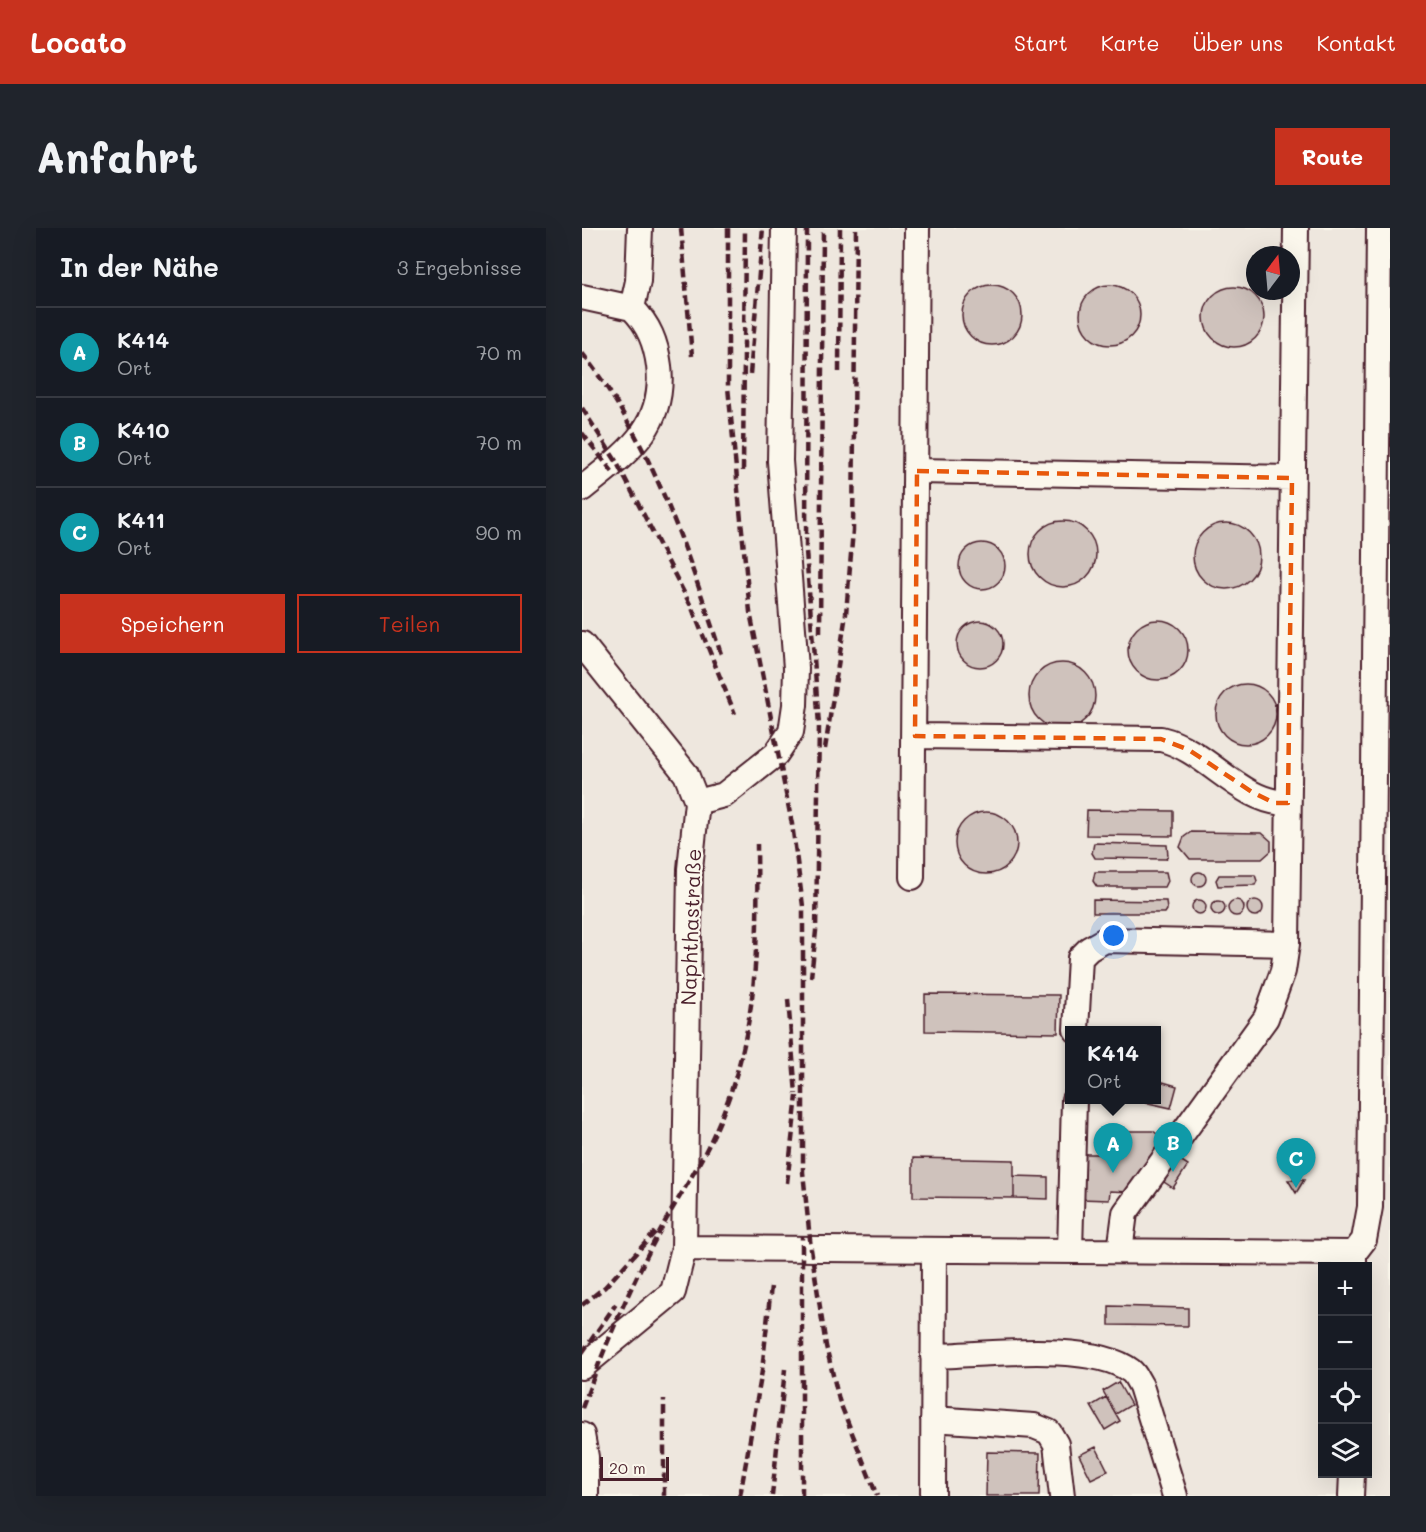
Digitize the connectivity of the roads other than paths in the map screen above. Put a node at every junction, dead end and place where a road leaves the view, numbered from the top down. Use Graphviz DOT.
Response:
graph roads {
  1 [pos="640,228"];
  2 [pos="784,228"];
  3 [pos="917,228"];
  4 [pos="1296,228"];
  5 [pos="1379,228"];
  6 [pos="582,297"];
  7 [pos="633,308"];
  8 [pos="917,471"];
  9 [pos="1292,478"];
  10 [pos="582,489"];
  11 [pos="582,644"];
  12 [pos="915,736"];
  13 [pos="697,802"];
  14 [pos="1288,803"];
  15 [pos="912,877"];
  16 [pos="1287,944"];
  17 [pos="1076,1026"];
  18 [pos="1074,1104"];
  19 [pos="684,1248"];
  20 [pos="934,1250"];
  21 [pos="1070,1251"];
  22 [pos="1120,1251"];
  23 [pos="1354,1260"];
  24 [pos="933,1356"];
  25 [pos="582,1367"];
  26 [pos="933,1419"];
  27 [pos="582,1435"];
  28 [pos="1352,1478"];
  29 [pos="586,1496"];
  30 [pos="933,1496"];
  31 [pos="1062,1496"];
  32 [pos="1174,1496"];
  33 [pos="1351,1496"];
  1 -- 7 [label="street"];
  2 -- 13 [label="street"];
  3 -- 8 [label="street"];
  4 -- 9 [label="street"];
  5 -- 23 [label="street"];
  6 -- 7 [label="street"];
  7 -- 10 [label="street"];
  8 -- 9 [label="street"];
  8 -- 12 [label="street"];
  9 -- 14 [label="street"];
  11 -- 13 [label="street, Naphthastraße"];
  12 -- 14 [label="street"];
  12 -- 15 [label="street"];
  13 -- 19 [label="street, Naphthastraße"];
  14 -- 16 [label="street"];
  16 -- 17 [label="street"];
  16 -- 22 [label="street"];
  18 -- 21 [label="street"];
  19 -- 20 [label="street"];
  19 -- 25 [label="street, Naphthastraße"];
  20 -- 21 [label="street"];
  20 -- 24 [label="street"];
  21 -- 22 [label="street"];
  22 -- 23 [label="street"];
  24 -- 26 [label="street"];
  24 -- 32 [label="street"];
  26 -- 30 [label="street"];
  26 -- 31 [label="street"];
  27 -- 29 [label="street"];
  28 -- 33 [label="street"];
}
